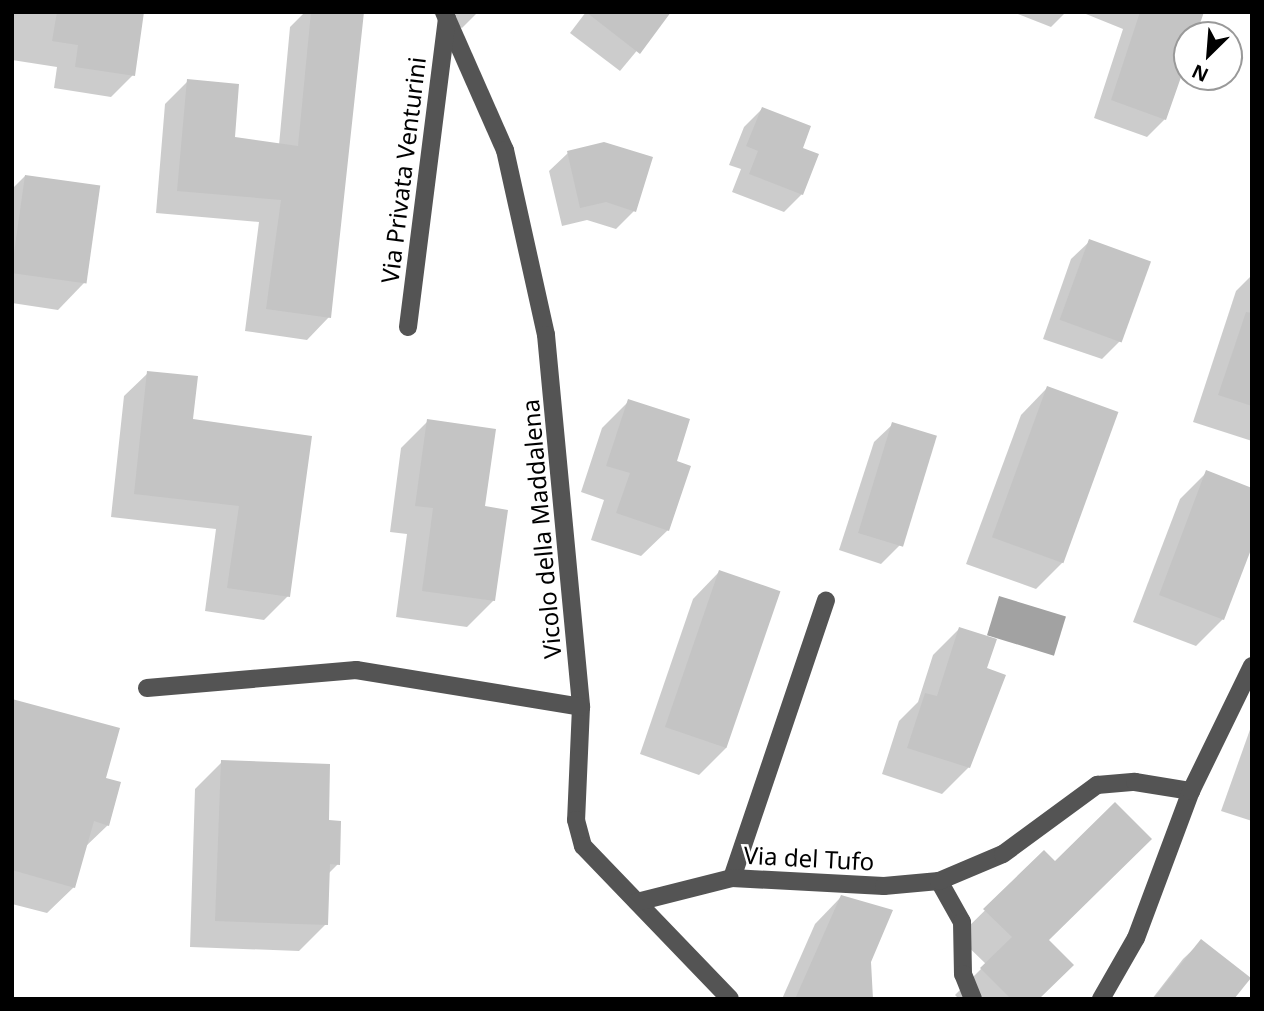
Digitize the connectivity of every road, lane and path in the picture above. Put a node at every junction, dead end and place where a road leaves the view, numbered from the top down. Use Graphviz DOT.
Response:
graph roads {
  1 [pos="445,15"];
  2 [pos="408,327"];
  3 [pos="826,600"];
  4 [pos="1252,666"];
  5 [pos="147,688"];
  6 [pos="582,707"];
  7 [pos="1191,791"];
  8 [pos="732,877"];
  9 [pos="939,881"];
  10 [pos="637,902"];
  11 [pos="730,999"];
  12 [pos="973,999"];
  13 [pos="1101,999"];
  1 -- 2 [label="street, Via Privata Venturini"];
  1 -- 6 [label="street, Vicolo della Maddalena"];
  3 -- 8 [label="street"];
  4 -- 7 [label="street"];
  5 -- 6 [label="street"];
  6 -- 10 [label="street, Vicolo della Maddalena"];
  7 -- 9 [label="street, Via del Tufo"];
  7 -- 13 [label="street"];
  8 -- 9 [label="street, Via del Tufo"];
  8 -- 10 [label="street, Via del Tufo"];
  9 -- 12 [label="street"];
  10 -- 11 [label="street, Vicolo della Maddalena"];
}
